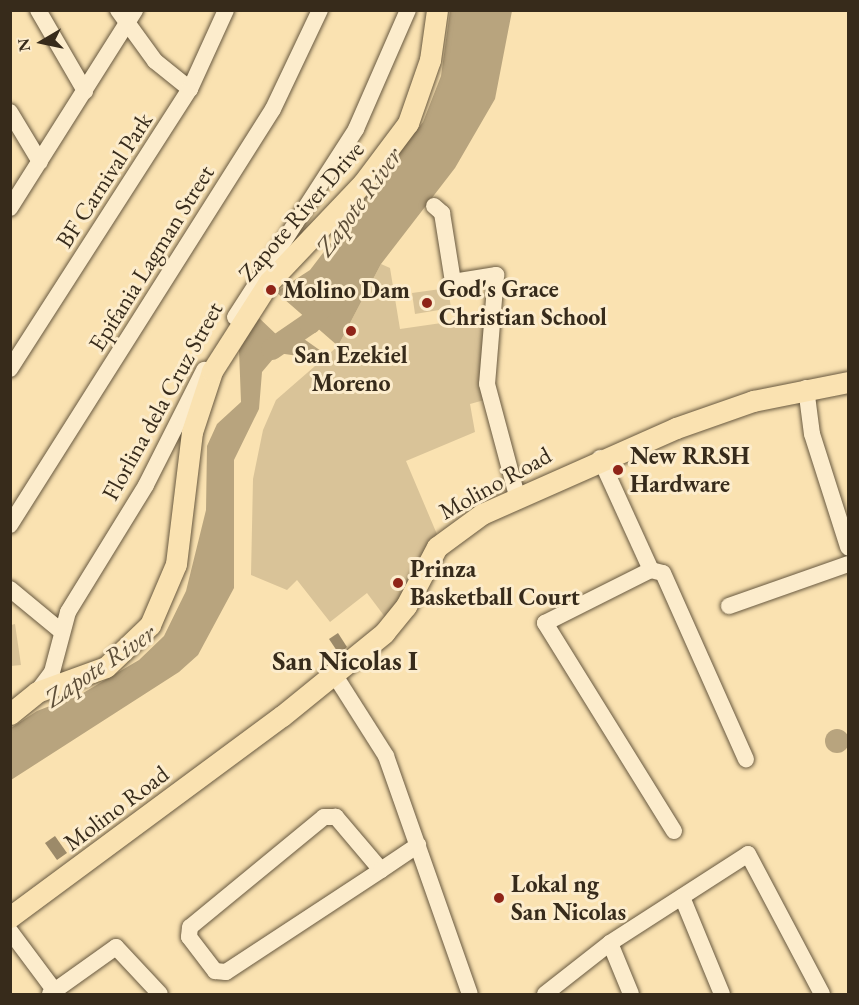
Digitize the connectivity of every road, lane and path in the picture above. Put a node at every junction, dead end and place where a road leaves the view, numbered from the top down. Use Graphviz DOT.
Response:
graph roads {
  1 [pos="38,10"];
  2 [pos="118,10"];
  3 [pos="135,10"];
  4 [pos="226,10"];
  5 [pos="320,10"];
  6 [pos="408,10"];
  7 [pos="437,10"];
  8 [pos="126,29"];
  9 [pos="190,89"];
  10 [pos="85,91"];
  11 [pos="10,112"];
  12 [pos="40,162"];
  13 [pos="434,206"];
  14 [pos="10,208"];
  15 [pos="10,369"];
  16 [pos="849,382"];
  17 [pos="806,388"];
  18 [pos="600,458"];
  19 [pos="517,496"];
  20 [pos="10,525"];
  21 [pos="849,548"];
  22 [pos="849,564"];
  23 [pos="651,570"];
  24 [pos="10,589"];
  25 [pos="729,606"];
  26 [pos="62,632"];
  27 [pos="334,674"];
  28 [pos="37,692"];
  29 [pos="10,714"];
  30 [pos="746,759"];
  31 [pos="674,831"];
  32 [pos="418,845"];
  33 [pos="381,870"];
  34 [pos="682,897"];
  35 [pos="10,916"];
  36 [pos="10,931"];
  37 [pos="610,943"];
  38 [pos="54,994"];
  39 [pos="160,994"];
  40 [pos="470,994"];
  41 [pos="545,994"];
  42 [pos="631,994"];
  43 [pos="722,994"];
  44 [pos="822,994"];
  1 -- 10 [label="street"];
  2 -- 8 [label="street"];
  3 -- 8 [label="street"];
  4 -- 9 [label="street, BF Carnival Park"];
  5 -- 20 [label="street, Epifania Lagman Street"];
  6 -- 26 [label="street, Florlina dela Cruz Street"];
  7 -- 28 [label="main road, Zapote River Drive"];
  8 -- 9 [label="street"];
  8 -- 10 [label="street"];
  9 -- 15 [label="street, BF Carnival Park"];
  10 -- 12 [label="street"];
  11 -- 12 [label="street"];
  12 -- 14 [label="street"];
  13 -- 19 [label="street"];
  16 -- 17 [label="main road, Molino Road"];
  17 -- 18 [label="main road, Molino Road"];
  17 -- 21 [label="street"];
  18 -- 19 [label="main road, Molino Road"];
  18 -- 23 [label="street"];
  19 -- 27 [label="main road, Molino Road"];
  22 -- 25 [label="street"];
  23 -- 30 [label="street"];
  23 -- 31 [label="street"];
  24 -- 26 [label="street"];
  26 -- 28 [label="street, Florlina dela Cruz Street"];
  27 -- 32 [label="street"];
  27 -- 35 [label="main road, Molino Road"];
  28 -- 29 [label="main road, Zapote River Drive"];
  32 -- 33 [label="street"];
  32 -- 40 [label="street"];
  33 -- 33 [label="street"];
  34 -- 37 [label="street"];
  34 -- 43 [label="street"];
  34 -- 44 [label="street"];
  36 -- 38 [label="street"];
  37 -- 41 [label="street"];
  37 -- 42 [label="street"];
  38 -- 39 [label="street"];
}
